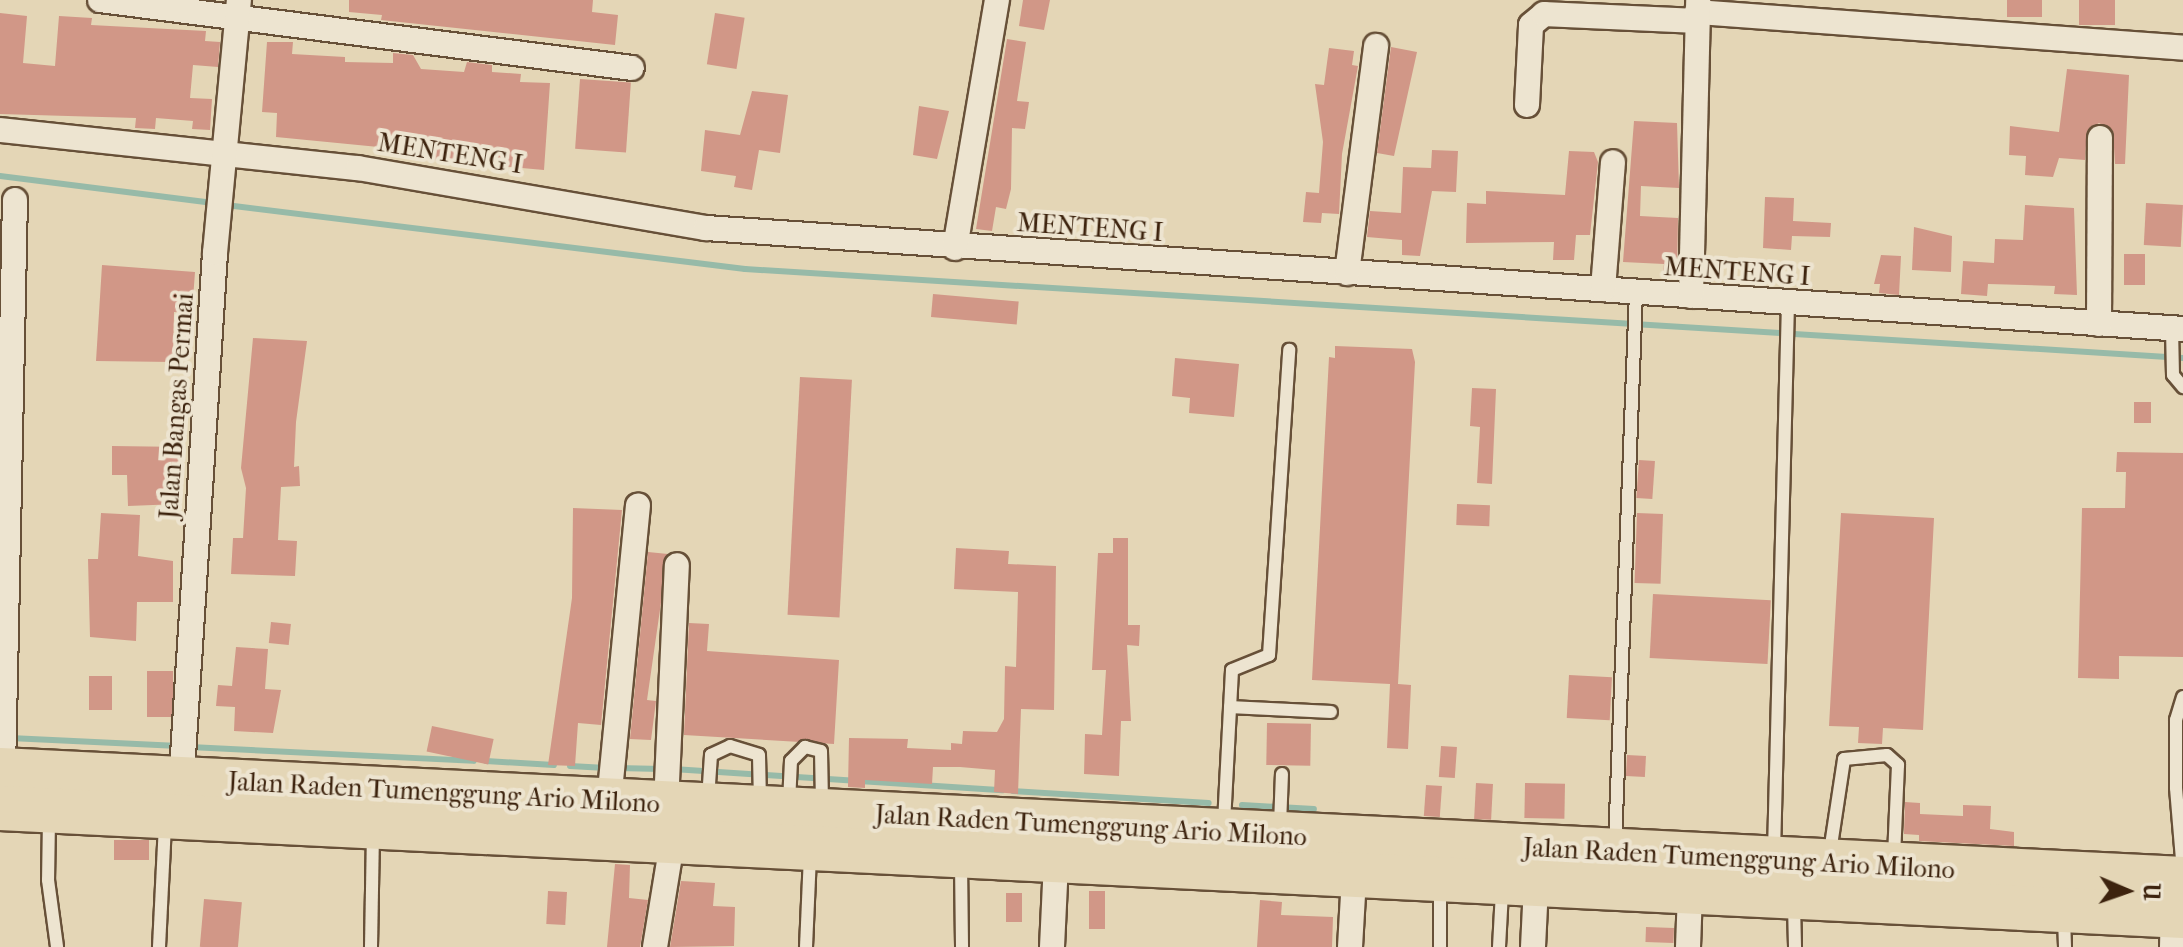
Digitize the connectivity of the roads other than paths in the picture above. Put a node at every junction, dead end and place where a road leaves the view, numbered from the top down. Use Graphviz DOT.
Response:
graph roads {
  1 [pos="100,0"];
  2 [pos="997,0"];
  3 [pos="1595,7"];
  4 [pos="239,11"];
  5 [pos="1697,11"];
  6 [pos="1376,46"];
  7 [pos="2183,48"];
  8 [pos="632,68"];
  9 [pos="1527,105"];
  10 [pos="0,130"];
  11 [pos="2100,138"];
  12 [pos="228,158"];
  13 [pos="1613,162"];
  14 [pos="15,200"];
  15 [pos="955,248"];
  16 [pos="1347,273"];
  17 [pos="1603,289"];
  18 [pos="1691,296"];
  19 [pos="1635,304"];
  20 [pos="1788,313"];
  21 [pos="2099,324"];
  22 [pos="2177,328"];
  23 [pos="1289,350"];
  24 [pos="2183,387"];
  25 [pos="638,505"];
  26 [pos="677,565"];
  27 [pos="2183,697"];
  28 [pos="1230,707"];
  29 [pos="1331,712"];
  30 [pos="2,765"];
  31 [pos="1282,774"];
  32 [pos="179,781"];
  33 [pos="609,801"];
  34 [pos="49,812"];
  35 [pos="682,818"];
  36 [pos="795,820"];
  37 [pos="373,827"];
  38 [pos="1224,834"];
  39 [pos="1279,836"];
  40 [pos="962,838"];
  41 [pos="1615,852"];
  42 [pos="1056,862"];
  43 [pos="1829,863"];
  44 [pos="1894,867"];
  45 [pos="1354,877"];
  46 [pos="1784,879"];
  47 [pos="1440,881"];
  48 [pos="1519,884"];
  49 [pos="1690,893"];
  50 [pos="2178,901"];
  51 [pos="2064,929"];
  52 [pos="57,947"];
  53 [pos="159,947"];
  54 [pos="371,947"];
  55 [pos="655,947"];
  56 [pos="806,947"];
  57 [pos="962,947"];
  58 [pos="1052,947"];
  59 [pos="1350,947"];
  60 [pos="1440,947"];
  61 [pos="1499,947"];
  62 [pos="1533,947"];
  63 [pos="1688,947"];
  64 [pos="1795,947"];
  1 -- 4 [label="street"];
  2 -- 15 [label="street"];
  3 -- 5 [label="street"];
  3 -- 9 [label="street"];
  4 -- 8 [label="street"];
  4 -- 12 [label="street, Jalan Bangas Permai"];
  5 -- 7 [label="street"];
  5 -- 18 [label="street"];
  6 -- 16 [label="street"];
  10 -- 12 [label="street, MENTENG I"];
  11 -- 21 [label="street"];
  12 -- 15 [label="street, MENTENG I"];
  12 -- 32 [label="street, Jalan Bangas Permai"];
  13 -- 17 [label="street"];
  14 -- 30 [label="street"];
  15 -- 16 [label="street, MENTENG I"];
  16 -- 17 [label="street, MENTENG I"];
  17 -- 19 [label="street, MENTENG I"];
  18 -- 19 [label="street, MENTENG I"];
  18 -- 20 [label="street, MENTENG I"];
  19 -- 41 [label="lane"];
  20 -- 21 [label="street, MENTENG I"];
  20 -- 46 [label="lane"];
  21 -- 22 [label="street, MENTENG I"];
  22 -- 24 [label="lane"];
  23 -- 28 [label="lane"];
  25 -- 33 [label="street"];
  26 -- 35 [label="street"];
  27 -- 50 [label="lane"];
  28 -- 29 [label="lane"];
  28 -- 38 [label="lane"];
  30 -- 32 [label="highway, Jalan Raden Tumenggung Ario Milono"];
  30 -- 34 [label="highway, Jalan Raden Tumenggung Ario Milono"];
  31 -- 39 [label="lane"];
  32 -- 33 [label="highway, Jalan Raden Tumenggung Ario Milono"];
  32 -- 34 [label="highway, Jalan Raden Tumenggung Ario Milono"];
  32 -- 37 [label="highway, Jalan Raden Tumenggung Ario Milono"];
  32 -- 53 [label="lane"];
  33 -- 35 [label="highway, Jalan Raden Tumenggung Ario Milono"];
  34 -- 52 [label="lane"];
  35 -- 36 [label="highway, Jalan Raden Tumenggung Ario Milono"];
  35 -- 36 [label="highway, Jalan Raden Tumenggung Ario Milono"];
  35 -- 36 [label="lane"];
  35 -- 37 [label="highway, Jalan Raden Tumenggung Ario Milono"];
  35 -- 55 [label="street"];
  36 -- 40 [label="highway, Jalan Raden Tumenggung Ario Milono"];
  36 -- 56 [label="lane"];
  37 -- 54 [label="lane"];
  38 -- 39 [label="highway, Jalan Raden Tumenggung Ario Milono"];
  38 -- 40 [label="highway, Jalan Raden Tumenggung Ario Milono"];
  39 -- 41 [label="highway, Jalan Raden Tumenggung Ario Milono"];
  40 -- 42 [label="highway, Jalan Raden Tumenggung Ario Milono"];
  40 -- 57 [label="lane"];
  41 -- 46 [label="highway, Jalan Raden Tumenggung Ario Milono"];
  42 -- 45 [label="highway, Jalan Raden Tumenggung Ario Milono"];
  42 -- 58 [label="street"];
  43 -- 44 [label="highway, Jalan Raden Tumenggung Ario Milono"];
  43 -- 44 [label="lane"];
  43 -- 46 [label="highway, Jalan Raden Tumenggung Ario Milono"];
  44 -- 50 [label="highway, Jalan Raden Tumenggung Ario Milono"];
  45 -- 47 [label="highway, Jalan Raden Tumenggung Ario Milono"];
  45 -- 59 [label="street"];
  46 -- 49 [label="highway, Jalan Raden Tumenggung Ario Milono"];
  46 -- 51 [label="highway, Jalan Raden Tumenggung Ario Milono"];
  46 -- 64 [label="lane"];
  47 -- 48 [label="highway, Jalan Raden Tumenggung Ario Milono"];
  47 -- 60 [label="lane"];
  48 -- 49 [label="highway, Jalan Raden Tumenggung Ario Milono"];
  48 -- 61 [label="lane"];
  48 -- 62 [label="street"];
  49 -- 63 [label="street"];
  50 -- 51 [label="highway, Jalan Raden Tumenggung Ario Milono"];
}
